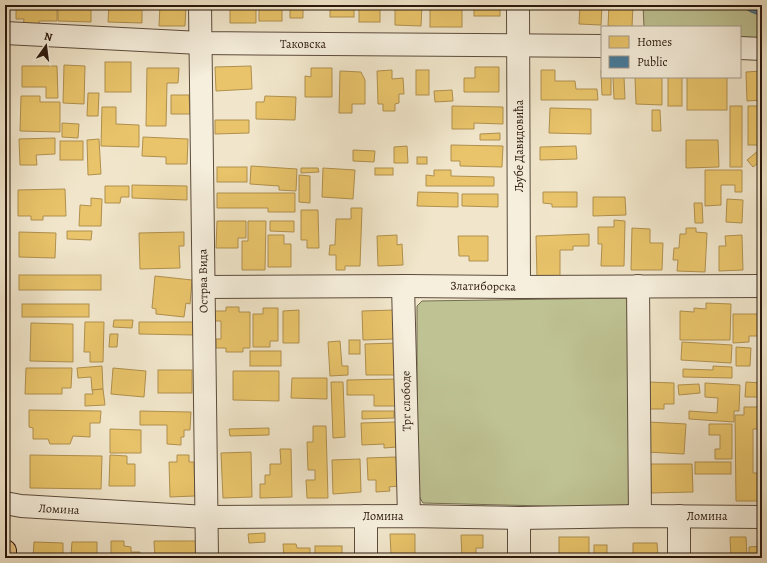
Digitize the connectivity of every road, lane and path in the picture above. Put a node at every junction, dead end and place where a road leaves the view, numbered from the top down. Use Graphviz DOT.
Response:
graph roads {
  1 [pos="200,5"];
  2 [pos="518,5"];
  3 [pos="5,33"];
  4 [pos="200,43"];
  5 [pos="518,46"];
  6 [pos="601,46"];
  7 [pos="741,48"];
  8 [pos="762,49"];
  9 [pos="403,286"];
  10 [pos="638,286"];
  11 [pos="762,286"];
  12 [pos="204,287"];
  13 [pos="519,287"];
  14 [pos="5,503"];
  15 [pos="366,516"];
  16 [pos="409,516"];
  17 [pos="640,516"];
  18 [pos="679,516"];
  19 [pos="762,516"];
  20 [pos="206,517"];
  21 [pos="519,518"];
  22 [pos="5,551"];
  23 [pos="5,558"];
  24 [pos="207,558"];
  25 [pos="366,558"];
  26 [pos="519,558"];
  27 [pos="679,558"];
  1 -- 4 [label="street, Острва Вида"];
  2 -- 5 [label="street, Љубе Давидовића"];
  3 -- 4 [label="street, Таковска"];
  4 -- 5 [label="street, Таковска"];
  4 -- 12 [label="street, Острва Вида"];
  5 -- 6 [label="street, Таковска"];
  5 -- 13 [label="street, Љубе Давидовића"];
  7 -- 8 [label="street"];
  9 -- 12 [label="street, Златиборска"];
  9 -- 13 [label="street, Златиборска"];
  9 -- 16 [label="street, Трг слободе"];
  10 -- 11 [label="street, Златиборска"];
  10 -- 13 [label="street, Златиборска"];
  10 -- 17 [label="street"];
  12 -- 20 [label="street, Острва Вида"];
  14 -- 20 [label="street, Ломина"];
  15 -- 16 [label="street, Ломина"];
  15 -- 20 [label="street, Ломина"];
  15 -- 25 [label="street"];
  16 -- 21 [label="street, Ломина"];
  17 -- 18 [label="street, Ломина"];
  17 -- 21 [label="street, Ломина"];
  18 -- 19 [label="street, Ломина"];
  18 -- 27 [label="street"];
  20 -- 24 [label="street, Острва Вида"];
  21 -- 26 [label="street"];
  22 -- 23 [label="main road"];
}
